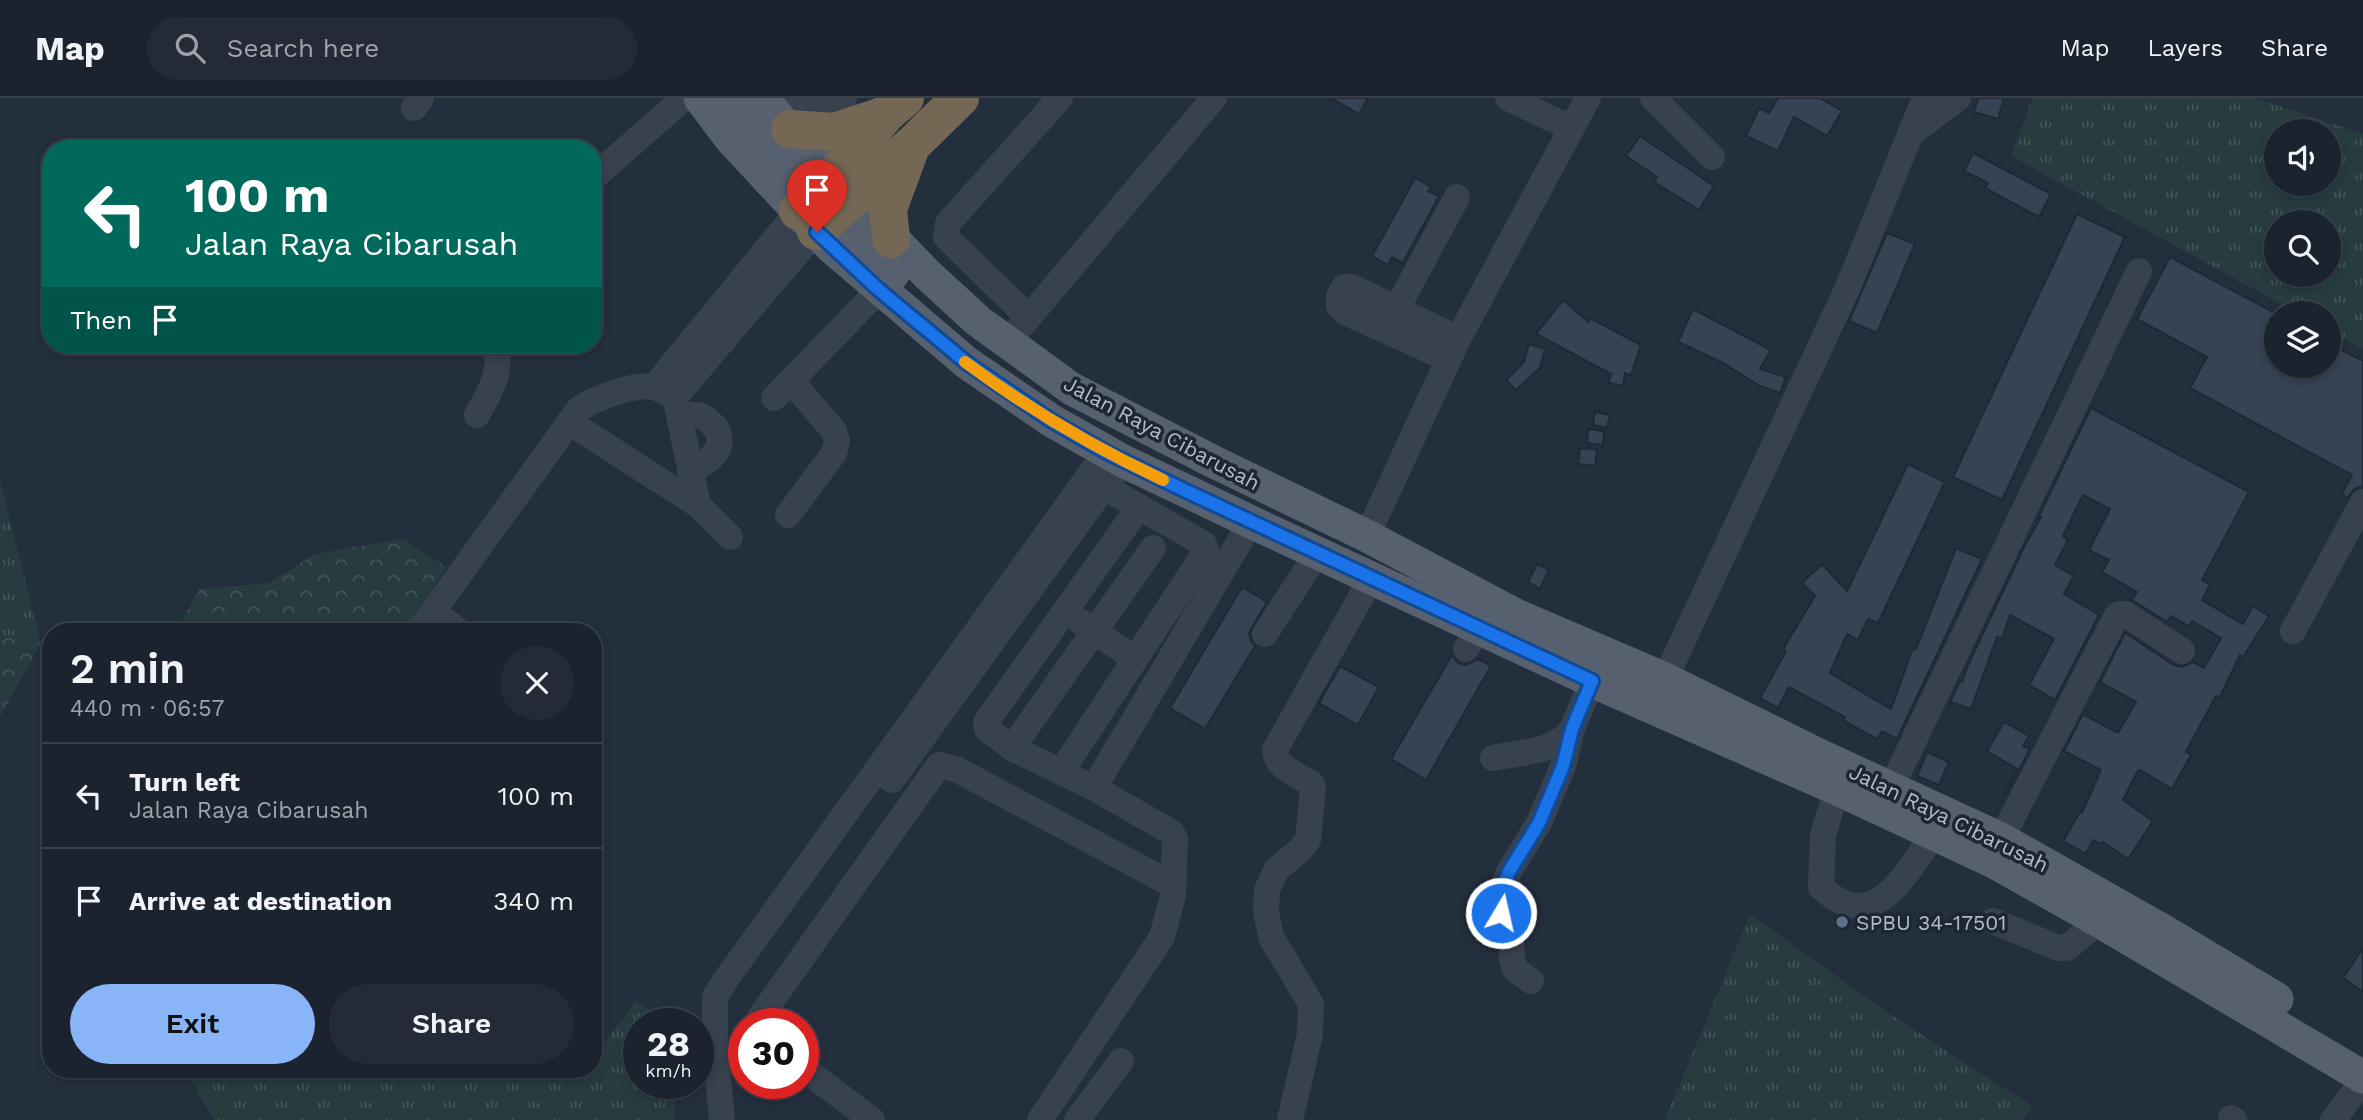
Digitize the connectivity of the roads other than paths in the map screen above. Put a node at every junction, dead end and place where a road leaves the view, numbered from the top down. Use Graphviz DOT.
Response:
graph roads {
  1 [pos="684,98"];
  2 [pos="700,98"];
  3 [pos="716,98"];
  4 [pos="732,98"];
  5 [pos="844,98"];
  6 [pos="960,98"];
  7 [pos="1060,98"];
  8 [pos="1214,98"];
  9 [pos="1508,98"];
  10 [pos="1588,98"];
  11 [pos="1653,98"];
  12 [pos="1925,98"];
  13 [pos="1958,98"];
  14 [pos="896,104"];
  15 [pos="781,120"];
  16 [pos="1571,128"];
  17 [pos="1910,134"];
  18 [pos="913,144"];
  19 [pos="1712,157"];
  20 [pos="602,170"];
  21 [pos="768,180"];
  22 [pos="850,195"];
  23 [pos="1457,197"];
  24 [pos="815,230"];
  25 [pos="891,239"];
  26 [pos="2139,271"];
  27 [pos="879,290"];
  28 [pos="1028,317"];
  29 [pos="1007,343"];
  30 [pos="1453,349"];
  31 [pos="497,354"];
  32 [pos="669,400"];
  33 [pos="477,415"];
  34 [pos="569,422"];
  35 [pos="1111,466"];
  36 [pos="690,470"];
  37 [pos="2363,502"];
  38 [pos="698,505"];
  39 [pos="1139,507"];
  40 [pos="788,515"];
  41 [pos="1251,522"];
  42 [pos="1367,536"];
  43 [pos="730,537"];
  44 [pos="1153,548"];
  45 [pos="1318,552"];
  46 [pos="1372,577"];
  47 [pos="1427,588"];
  48 [pos="1065,611"];
  49 [pos="1518,616"];
  50 [pos="426,622"];
  51 [pos="1094,631"];
  52 [pos="2293,631"];
  53 [pos="1265,634"];
  54 [pos="2182,651"];
  55 [pos="1135,659"];
  56 [pos="1563,667"];
  57 [pos="1665,679"];
  58 [pos="1592,681"];
  59 [pos="1572,729"];
  60 [pos="1012,748"];
  61 [pos="1493,758"];
  62 [pos="1061,772"];
  63 [pos="1094,788"];
  64 [pos="1891,788"];
  65 [pos="1837,789"];
  66 [pos="1934,833"];
  67 [pos="2001,839"];
  68 [pos="1173,885"];
  69 [pos="2099,920"];
  70 [pos="1993,921"];
  71 [pos="1531,981"];
  72 [pos="766,1008"];
  73 [pos="726,1011"];
  74 [pos="2363,1052"];
  75 [pos="1121,1061"];
  76 [pos="2363,1079"];
  77 [pos="819,1080"];
  78 [pos="722,1120"];
  79 [pos="872,1120"];
  80 [pos="1040,1120"];
  81 [pos="1077,1120"];
  82 [pos="1290,1120"];
  83 [pos="2333,1120"];
  1 -- 20 [label="street"];
  2 -- 21 [label="main road, Jalan Raya Cibarusah"];
  3 -- 47 [label="main road, Jalan Raya Cibarusah"];
  4 -- 47 [label="main road, Jalan Raya Cibarusah"];
  5 -- 15 [label="street"];
  6 -- 18 [label="highway"];
  7 -- 28 [label="street"];
  8 -- 28 [label="street"];
  9 -- 16 [label="street"];
  10 -- 16 [label="street"];
  11 -- 19 [label="street"];
  12 -- 17 [label="street"];
  13 -- 17 [label="street"];
  14 -- 15 [label="highway"];
  14 -- 22 [label="highway"];
  15 -- 21 [label="main road"];
  15 -- 22 [label="main road, Jalan Raya Cibarusah"];
  16 -- 30 [label="street"];
  17 -- 57 [label="street"];
  18 -- 22 [label="highway"];
  18 -- 25 [label="highway"];
  21 -- 24 [label="main road, Jalan Raya Cibarusah"];
  22 -- 24 [label="highway"];
  22 -- 25 [label="main road, Jalan Raya Cibarusah"];
  23 -- 30 [label="street"];
  24 -- 27 [label="main road, Jalan Raya Cibarusah"];
  24 -- 32 [label="street"];
  25 -- 29 [label="main road, Jalan Raya Cibarusah"];
  26 -- 64 [label="street"];
  27 -- 35 [label="main road, Jalan Raya Cibarusah"];
  27 -- 40 [label="street"];
  28 -- 29 [label="street"];
  29 -- 42 [label="main road, Jalan Raya Cibarusah"];
  30 -- 42 [label="street"];
  31 -- 33 [label="street"];
  32 -- 34 [label="street"];
  32 -- 36 [label="street"];
  32 -- 36 [label="street"];
  34 -- 38 [label="street"];
  34 -- 50 [label="street"];
  35 -- 39 [label="street"];
  35 -- 41 [label="main road, Jalan Raya Cibarusah"];
  35 -- 73 [label="street"];
  36 -- 38 [label="street"];
  37 -- 52 [label="street"];
  38 -- 43 [label="street"];
  39 -- 48 [label="street"];
  39 -- 55 [label="street"];
  41 -- 45 [label="main road, Jalan Raya Cibarusah"];
  41 -- 63 [label="street"];
  42 -- 49 [label="main road, Jalan Raya Cibarusah"];
  44 -- 51 [label="street"];
  45 -- 46 [label="main road, Jalan Raya Cibarusah"];
  45 -- 53 [label="street"];
  46 -- 56 [label="main road, Jalan Raya Cibarusah"];
  46 -- 82 [label="street"];
  47 -- 49 [label="main road, Jalan Raya Cibarusah"];
  47 -- 56 [label="main road, Jalan Raya Cibarusah"];
  48 -- 51 [label="street"];
  48 -- 60 [label="street"];
  49 -- 57 [label="main road, Jalan Raya Cibarusah"];
  51 -- 55 [label="street"];
  51 -- 60 [label="street"];
  54 -- 67 [label="street"];
  55 -- 62 [label="street"];
  56 -- 58 [label="main road, Jalan Raya Cibarusah"];
  57 -- 64 [label="main road, Jalan Raya Cibarusah"];
  58 -- 59 [label="street"];
  58 -- 65 [label="main road, Jalan Raya Cibarusah"];
  59 -- 61 [label="street"];
  59 -- 71 [label="street"];
  60 -- 62 [label="street"];
  62 -- 63 [label="street"];
  63 -- 68 [label="street"];
  64 -- 67 [label="main road, Jalan Raya Cibarusah"];
  65 -- 66 [label="main road, Jalan Raya Cibarusah"];
  65 -- 66 [label="street"];
  66 -- 69 [label="main road, Jalan Raya Cibarusah"];
  67 -- 74 [label="main road, Jalan Raya Cibarusah"];
  68 -- 72 [label="street"];
  68 -- 80 [label="street"];
  69 -- 70 [label="street"];
  69 -- 76 [label="main road, Jalan Raya Cibarusah"];
  73 -- 78 [label="street"];
  75 -- 81 [label="street"];
  76 -- 83 [label="street"];
  77 -- 79 [label="street"];
}
